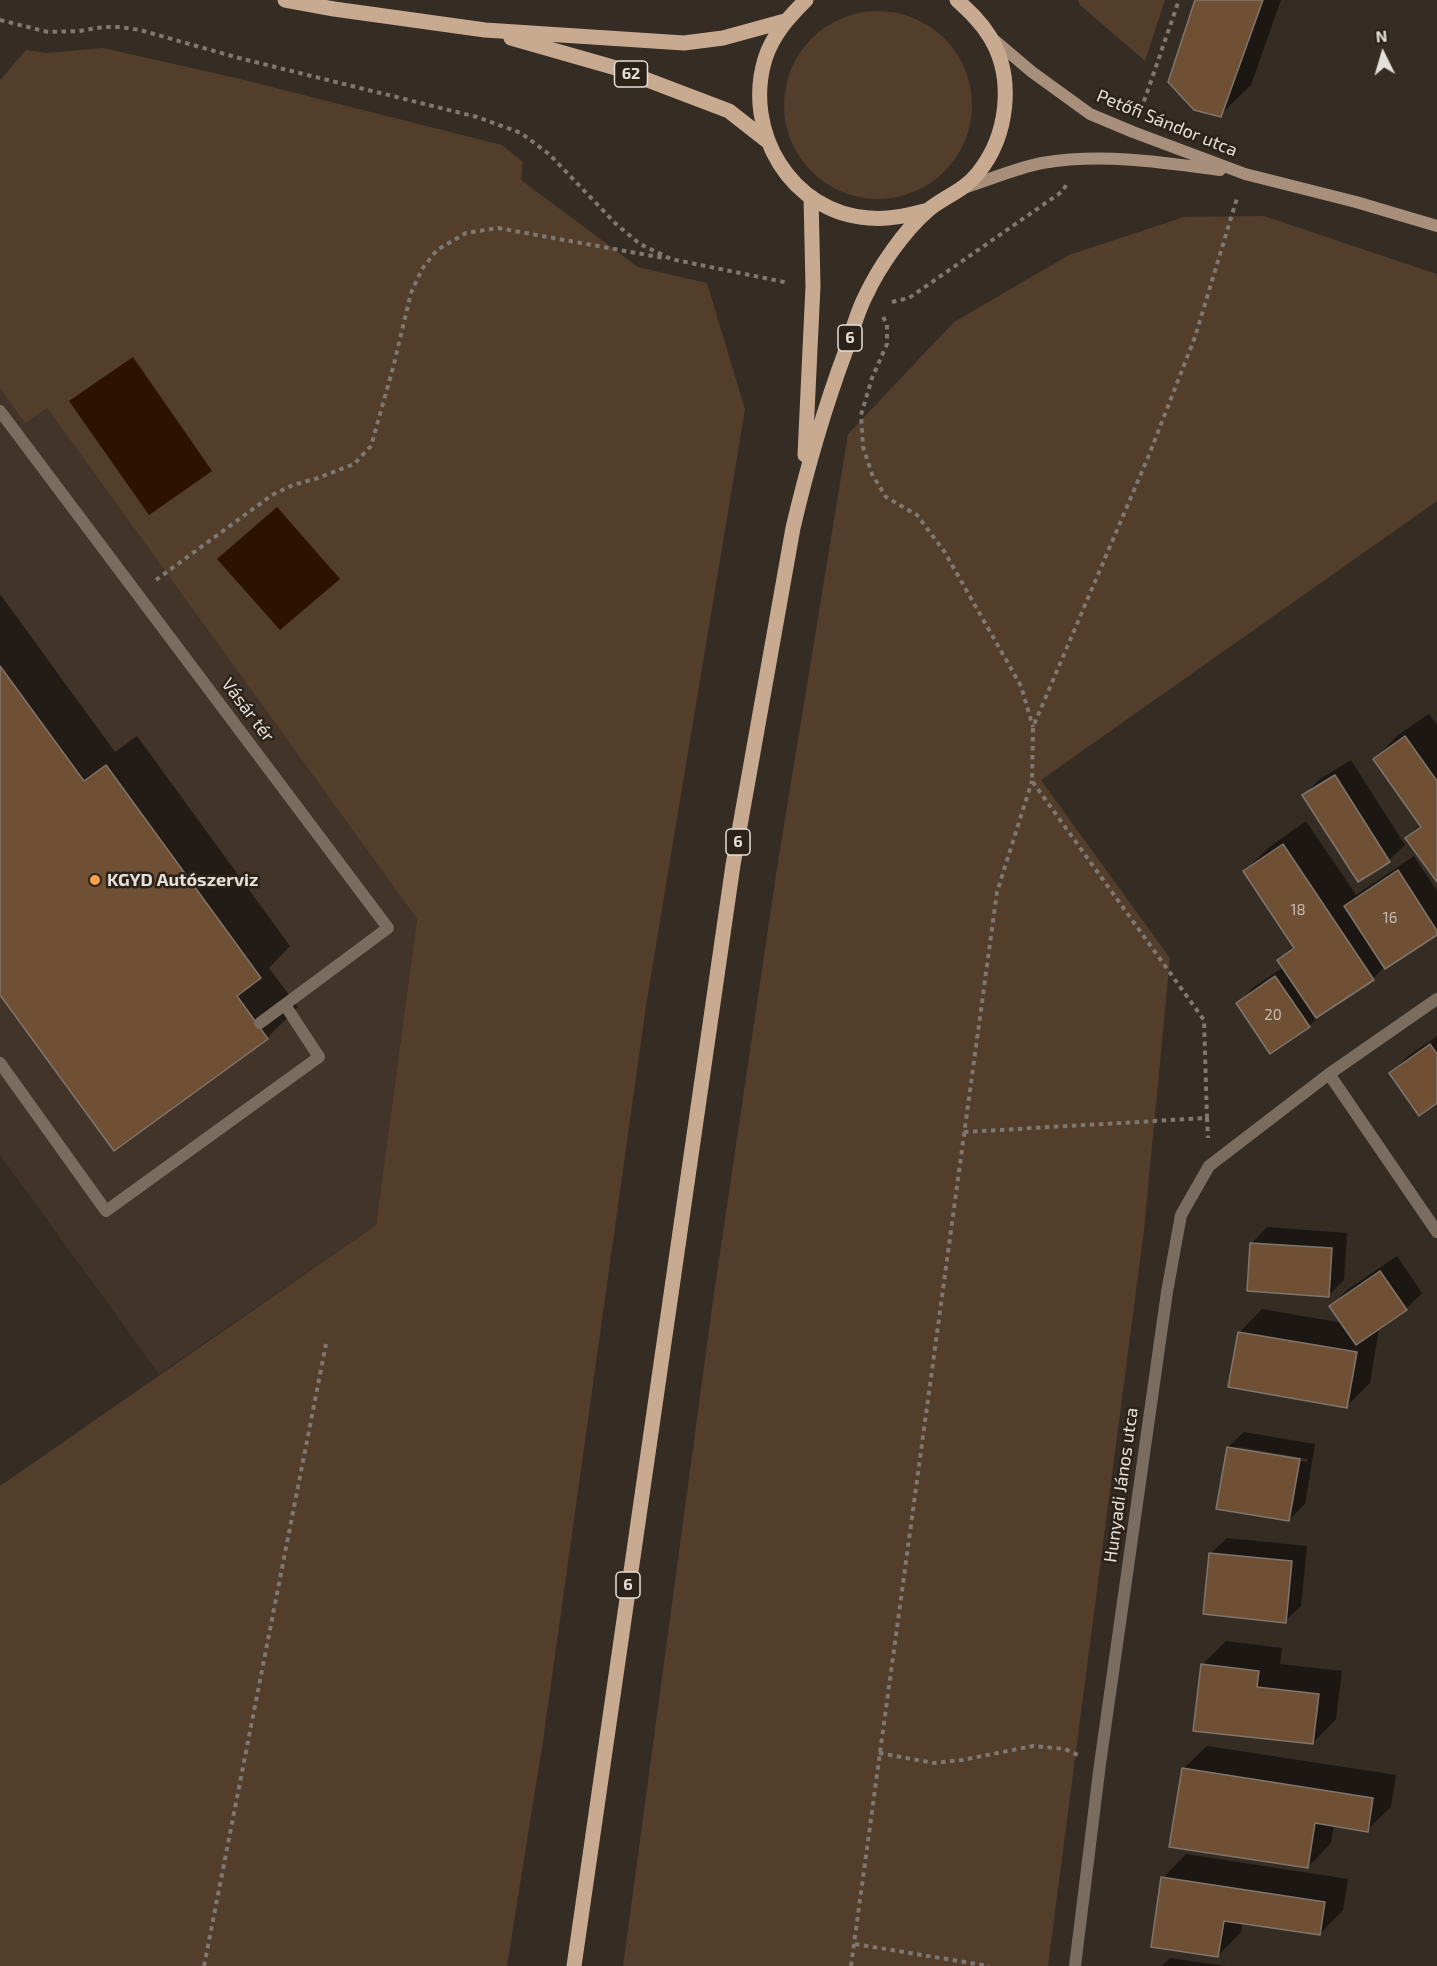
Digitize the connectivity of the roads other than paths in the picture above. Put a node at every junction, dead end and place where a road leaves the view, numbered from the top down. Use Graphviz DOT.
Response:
graph roads {
  1 [pos="285,0"];
  2 [pos="806,0"];
  3 [pos="957,0"];
  4 [pos="968,5"];
  5 [pos="785,21"];
  6 [pos="485,30"];
  7 [pos="991,38"];
  8 [pos="766,140"];
  9 [pos="1245,174"];
  10 [pos="963,188"];
  11 [pos="811,197"];
  12 [pos="928,210"];
  13 [pos="1437,225"];
  14 [pos="0,411"];
  15 [pos="804,482"];
  16 [pos="1437,999"];
  17 [pos="285,1005"];
  18 [pos="260,1023"];
  19 [pos="0,1062"];
  20 [pos="1329,1074"];
  21 [pos="1437,1232"];
  22 [pos="574,1966"];
  23 [pos="1075,1966"];
  1 -- 6 [label="main road, 62"];
  2 -- 5 [label="main road, 6"];
  3 -- 4 [label="main road, 6"];
  4 -- 7 [label="main road, 6"];
  5 -- 6 [label="main road, 62"];
  5 -- 8 [label="main road, 6"];
  6 -- 8 [label="main road, 62"];
  7 -- 9 [label="street, Petőfi Sándor utca"];
  7 -- 10 [label="main road, 6"];
  8 -- 11 [label="main road, 6"];
  9 -- 10 [label="street, Petőfi Sándor utca"];
  9 -- 13 [label="street, Petőfi Sándor utca"];
  10 -- 12 [label="main road, 6"];
  11 -- 12 [label="main road, 6"];
  11 -- 15 [label="main road, 6"];
  12 -- 15 [label="main road, 6"];
  14 -- 17 [label="street, Vásár tér"];
  15 -- 22 [label="main road, 6"];
  16 -- 20 [label="street, Hunyadi János utca"];
  17 -- 18 [label="street, Vásár tér"];
  17 -- 19 [label="street"];
  20 -- 21 [label="street"];
  20 -- 23 [label="street, Hunyadi János utca"];
}
